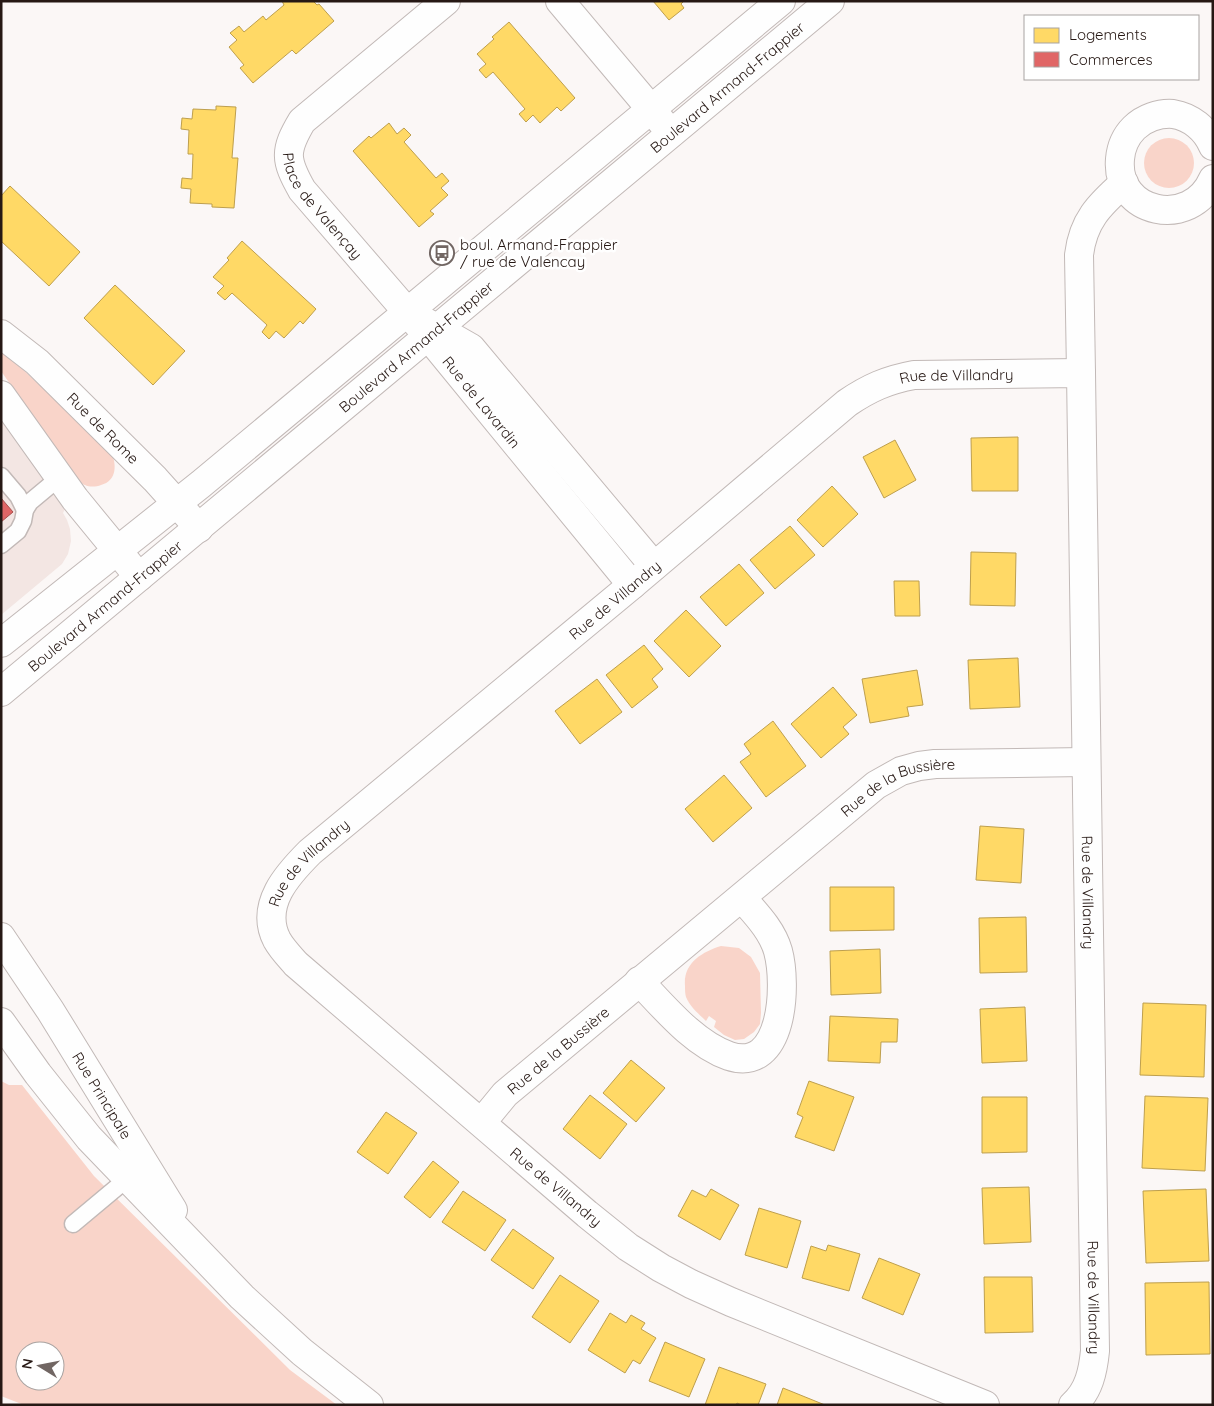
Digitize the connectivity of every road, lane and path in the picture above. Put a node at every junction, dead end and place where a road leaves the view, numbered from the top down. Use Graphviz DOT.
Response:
graph roads {
  1 [pos="446,1"];
  2 [pos="560,1"];
  3 [pos="781,1"];
  4 [pos="830,1"];
  5 [pos="650,108"];
  6 [pos="671,133"];
  7 [pos="1213,146"];
  8 [pos="1213,179"];
  9 [pos="1124,183"];
  10 [pos="407,312"];
  11 [pos="433,332"];
  12 [pos="1,334"];
  13 [pos="1081,373"];
  14 [pos="1,396"];
  15 [pos="1,476"];
  16 [pos="60,477"];
  17 [pos="176,503"];
  18 [pos="25,510"];
  19 [pos="198,528"];
  20 [pos="1,545"];
  21 [pos="116,550"];
  22 [pos="654,566"];
  23 [pos="139,577"];
  24 [pos="632,585"];
  25 [pos="1,643"];
  26 [pos="1,692"];
  27 [pos="1085,762"];
  28 [pos="742,898"];
  29 [pos="1,937"];
  30 [pos="639,981"];
  31 [pos="1,1022"];
  32 [pos="482,1122"];
  33 [pos="136,1171"];
  34 [pos="73,1224"];
  35 [pos="369,1405"];
  36 [pos="985,1405"];
  37 [pos="1073,1405"];
  1 -- 10 [label="street, Place de Valençay"];
  2 -- 5 [label="street"];
  3 -- 5 [label="street, Boulevard Armand-Frappier"];
  4 -- 6 [label="street, Boulevard Armand-Frappier"];
  5 -- 6 [label="street"];
  5 -- 10 [label="street, Boulevard Armand-Frappier"];
  6 -- 11 [label="street, Boulevard Armand-Frappier"];
  7 -- 9 [label="street"];
  8 -- 9 [label="street"];
  9 -- 13 [label="street, Rue de Villandry"];
  10 -- 11 [label="street, Rue de Lavardin"];
  10 -- 17 [label="street, Boulevard Armand-Frappier"];
  11 -- 19 [label="street, Boulevard Armand-Frappier"];
  11 -- 22 [label="street, Rue de Lavardin"];
  11 -- 24 [label="street, Rue de Lavardin"];
  12 -- 17 [label="street, Rue de Rome"];
  13 -- 22 [label="street, Rue de Villandry"];
  13 -- 27 [label="street, Rue de Villandry"];
  14 -- 16 [label="street"];
  15 -- 18 [label="lane"];
  16 -- 18 [label="lane"];
  16 -- 21 [label="street"];
  17 -- 19 [label="street, Rue de Rome"];
  17 -- 21 [label="street, Boulevard Armand-Frappier"];
  18 -- 20 [label="lane"];
  19 -- 23 [label="street, Boulevard Armand-Frappier"];
  21 -- 23 [label="street"];
  21 -- 25 [label="street, Boulevard Armand-Frappier"];
  22 -- 24 [label="street, Rue de Villandry"];
  23 -- 26 [label="street, Boulevard Armand-Frappier"];
  24 -- 32 [label="street, Rue de Villandry"];
  27 -- 28 [label="street, Rue de la Bussière"];
  27 -- 37 [label="street, Rue de Villandry"];
  28 -- 30 [label="street, Rue de la Bussière"];
  28 -- 30 [label="street"];
  29 -- 33 [label="street, Rue Principale"];
  30 -- 32 [label="street, Rue de la Bussière"];
  31 -- 33 [label="street, Rue Principale"];
  32 -- 36 [label="street, Rue de Villandry"];
  33 -- 34 [label="lane"];
  33 -- 35 [label="street, Rue Principale"];
}
